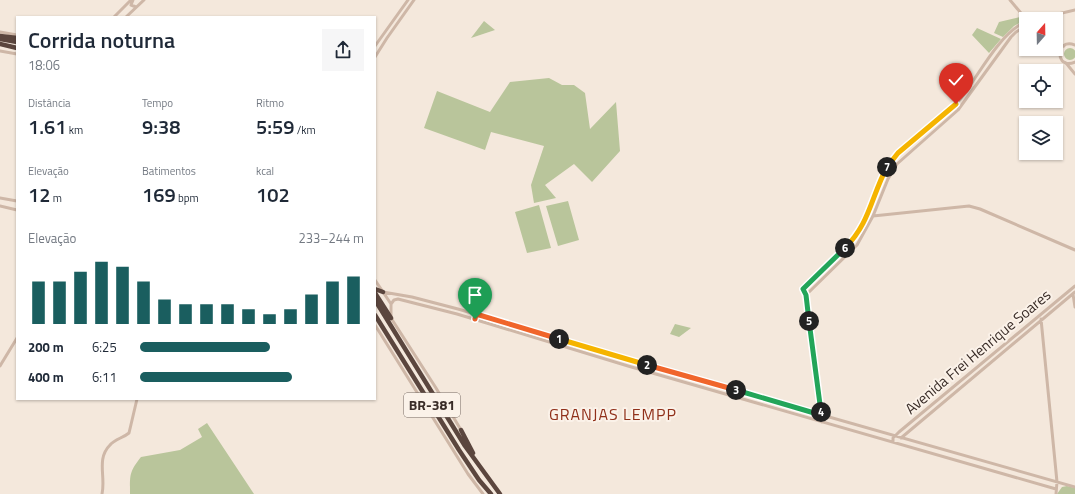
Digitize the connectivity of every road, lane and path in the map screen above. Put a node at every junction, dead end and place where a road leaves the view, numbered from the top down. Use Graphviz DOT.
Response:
graph roads {
  1 [pos="132,0"];
  2 [pos="144,0"];
  3 [pos="408,0"];
  4 [pos="414,0"];
  5 [pos="1010,0"];
  6 [pos="136,7"];
  7 [pos="1075,10"];
  8 [pos="1020,12"];
  9 [pos="1063,13"];
  10 [pos="115,16"];
  11 [pos="127,16"];
  12 [pos="1019,24"];
  13 [pos="1019,29"];
  14 [pos="0,32"];
  15 [pos="16,36"];
  16 [pos="16,36"];
  17 [pos="0,37"];
  18 [pos="1074,41"];
  19 [pos="16,42"];
  20 [pos="0,44"];
  21 [pos="1070,44"];
  22 [pos="376,45"];
  23 [pos="1064,46"];
  24 [pos="1075,46"];
  25 [pos="16,48"];
  26 [pos="0,51"];
  27 [pos="16,54"];
  28 [pos="376,55"];
  29 [pos="1061,56"];
  30 [pos="1066,63"];
  31 [pos="1075,63"];
  32 [pos="1075,69"];
  33 [pos="1075,74"];
  34 [pos="0,198"];
  35 [pos="16,201"];
  36 [pos="0,206"];
  37 [pos="16,210"];
  38 [pos="873,216"];
  39 [pos="1075,250"];
  40 [pos="376,282"];
  41 [pos="1075,286"];
  42 [pos="376,289"];
  43 [pos="383,292"];
  44 [pos="1074,293"];
  45 [pos="376,295"];
  46 [pos="806,295"];
  47 [pos="412,297"];
  48 [pos="376,302"];
  49 [pos="411,302"];
  50 [pos="391,304"];
  51 [pos="1075,307"];
  52 [pos="476,314"];
  53 [pos="1041,315"];
  54 [pos="376,317"];
  55 [pos="391,318"];
  56 [pos="475,319"];
  57 [pos="1041,320"];
  58 [pos="376,327"];
  59 [pos="16,340"];
  60 [pos="0,366"];
  61 [pos="137,400"];
  62 [pos="821,415"];
  63 [pos="822,422"];
  64 [pos="858,426"];
  65 [pos="461,430"];
  66 [pos="856,432"];
  67 [pos="895,436"];
  68 [pos="901,438"];
  69 [pos="893,442"];
  70 [pos="899,444"];
  71 [pos="476,460"];
  72 [pos="1057,482"];
  73 [pos="1066,485"];
  74 [pos="1075,487"];
  75 [pos="1056,489"];
  76 [pos="102,494"];
  77 [pos="483,494"];
  78 [pos="491,494"];
  79 [pos="500,494"];
  80 [pos="1056,494"];
  1 -- 6 [label="street"];
  1 -- 10 [label="street"];
  2 -- 6 [label="street"];
  3 -- 22 [label="street"];
  4 -- 28 [label="street"];
  5 -- 8 [label="street"];
  6 -- 11 [label="street"];
  7 -- 9 [label="street"];
  12 -- 46 [label="street"];
  13 -- 38 [label="street"];
  14 -- 15 [label="street"];
  16 -- 17 [label="highway"];
  17 -- 19 [label="highway"];
  18 -- 21 [label="street"];
  20 -- 25 [label="highway"];
  21 -- 23 [label="street"];
  21 -- 24 [label="street"];
  26 -- 27 [label="street"];
  29 -- 30 [label="street"];
  30 -- 31 [label="street"];
  30 -- 33 [label="street"];
  31 -- 32 [label="street"];
  34 -- 35 [label="street"];
  36 -- 37 [label="street"];
  38 -- 39 [label="street"];
  38 -- 46 [label="street"];
  40 -- 43 [label="street"];
  41 -- 53 [label="street, Avenida Frei Henrique Soares"];
  42 -- 43 [label="highway"];
  43 -- 47 [label="street"];
  43 -- 50 [label="street"];
  44 -- 51 [label="street"];
  44 -- 57 [label="street, Avenida Frei Henrique Soares"];
  45 -- 55 [label="highway, BR-381"];
  46 -- 62 [label="street"];
  47 -- 49 [label="street"];
  47 -- 52 [label="street"];
  48 -- 71 [label="highway, BR-381"];
  49 -- 50 [label="street"];
  49 -- 56 [label="street"];
  50 -- 55 [label="street"];
  52 -- 56 [label="street"];
  52 -- 62 [label="street"];
  53 -- 57 [label="street"];
  53 -- 67 [label="street, Avenida Frei Henrique Soares"];
  54 -- 78 [label="highway, BR-381"];
  55 -- 65 [label="street, BR-381"];
  56 -- 63 [label="street"];
  57 -- 68 [label="street, Avenida Frei Henrique Soares"];
  57 -- 72 [label="street"];
  58 -- 77 [label="street, BR-381"];
  59 -- 60 [label="street"];
  61 -- 76 [label="street"];
  62 -- 63 [label="street"];
  62 -- 64 [label="street"];
  63 -- 66 [label="street"];
  64 -- 66 [label="street"];
  64 -- 67 [label="street"];
  65 -- 71 [label="highway, BR-381"];
  66 -- 69 [label="street"];
  67 -- 68 [label="street"];
  67 -- 69 [label="street"];
  68 -- 70 [label="street"];
  68 -- 72 [label="street"];
  69 -- 70 [label="street"];
  70 -- 75 [label="street"];
  71 -- 79 [label="highway, BR-381"];
  72 -- 73 [label="street"];
  72 -- 75 [label="street"];
  73 -- 74 [label="street"];
  73 -- 80 [label="street"];
  75 -- 80 [label="street"];
}
